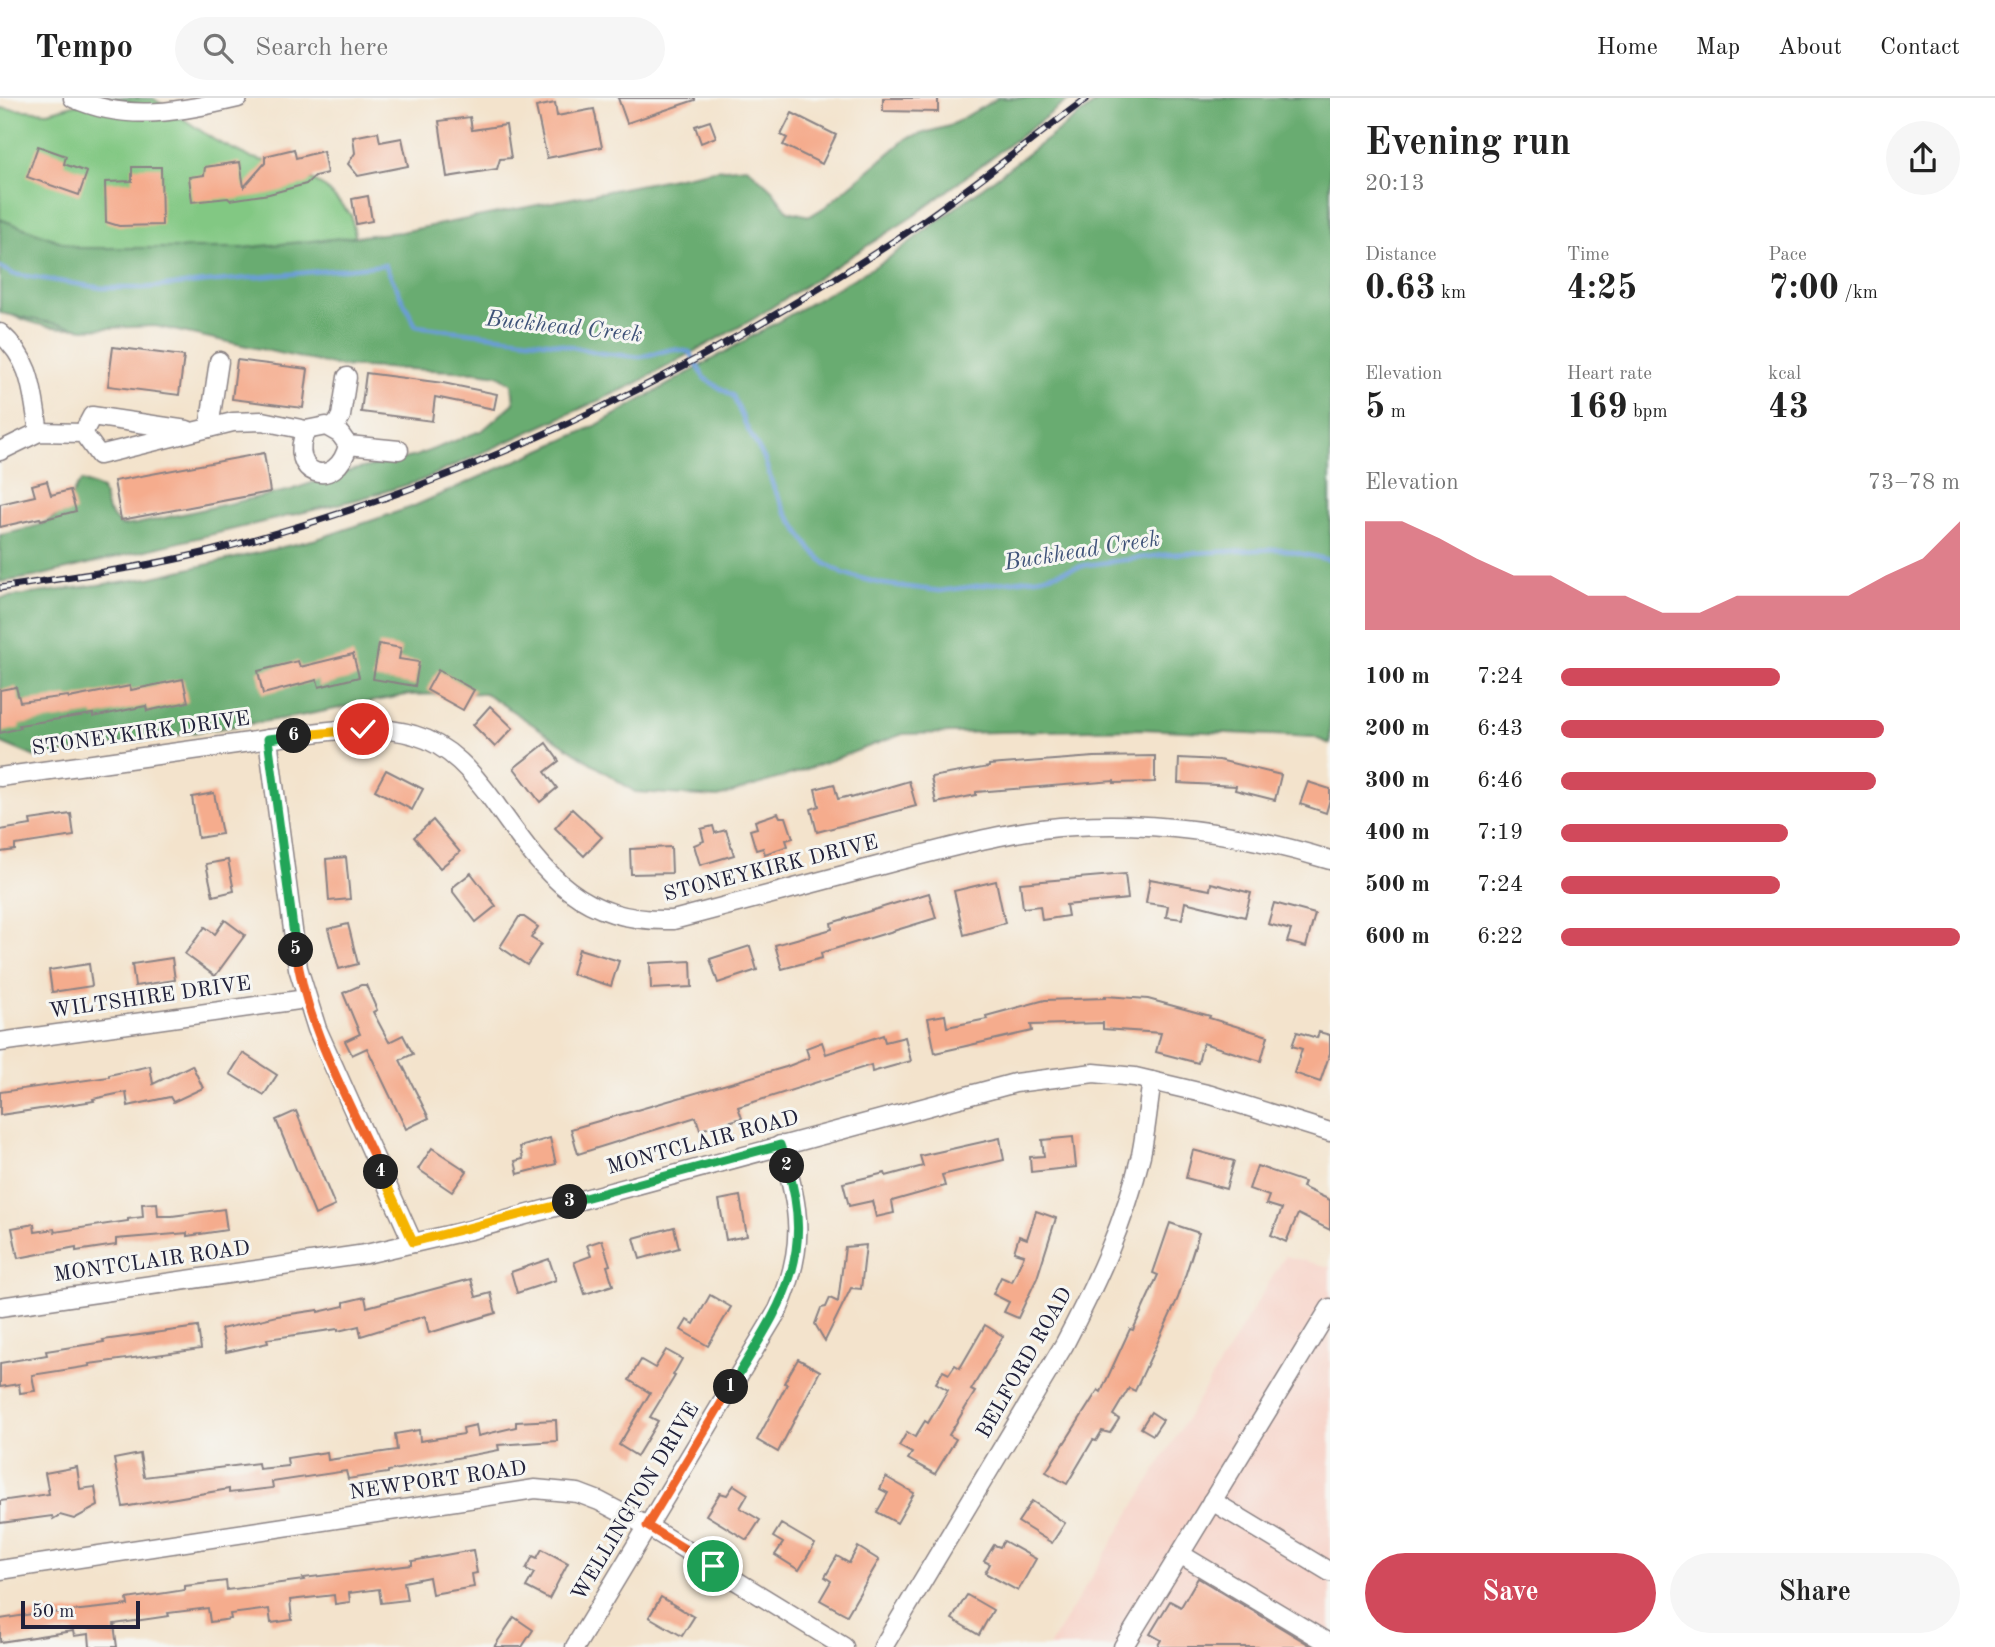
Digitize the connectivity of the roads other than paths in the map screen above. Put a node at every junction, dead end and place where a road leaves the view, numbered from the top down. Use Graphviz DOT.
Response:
graph roads {
  1 [pos="73,98"];
  2 [pos="238,98"];
  3 [pos="0,333"];
  4 [pos="219,361"];
  5 [pos="347,377"];
  6 [pos="334,429"];
  7 [pos="202,430"];
  8 [pos="306,430"];
  9 [pos="39,432"];
  10 [pos="83,433"];
  11 [pos="348,445"];
  12 [pos="399,450"];
  13 [pos="0,451"];
  14 [pos="268,739"];
  15 [pos="0,777"];
  16 [pos="1330,860"];
  17 [pos="306,999"];
  18 [pos="0,1042"];
  19 [pos="1152,1081"];
  20 [pos="1330,1132"];
  21 [pos="780,1145"];
  22 [pos="413,1242"];
  23 [pos="0,1307"];
  24 [pos="1330,1308"];
  25 [pos="1212,1501"];
  26 [pos="647,1526"];
  27 [pos="1180,1555"];
  28 [pos="0,1570"];
  29 [pos="1330,1572"];
  30 [pos="1330,1644"];
  31 [pos="575,1647"];
  32 [pos="844,1647"];
  33 [pos="883,1647"];
  34 [pos="1123,1647"];
  1 -- 2 [label="street"];
  3 -- 9 [label="street"];
  4 -- 7 [label="street"];
  5 -- 6 [label="street"];
  6 -- 8 [label="street"];
  6 -- 11 [label="street"];
  7 -- 8 [label="street"];
  7 -- 10 [label="street"];
  7 -- 10 [label="street"];
  8 -- 11 [label="street"];
  9 -- 10 [label="street"];
  9 -- 13 [label="street"];
  11 -- 12 [label="street"];
  14 -- 15 [label="street, STONEYKIRK DRIVE"];
  14 -- 16 [label="street, STONEYKIRK DRIVE"];
  14 -- 17 [label="street"];
  17 -- 18 [label="street, WILTSHIRE DRIVE"];
  17 -- 22 [label="street"];
  19 -- 20 [label="street, MONTCLAIR ROAD"];
  19 -- 21 [label="street, MONTCLAIR ROAD"];
  19 -- 33 [label="street, BELFORD ROAD"];
  21 -- 22 [label="street, MONTCLAIR ROAD"];
  21 -- 26 [label="street, WELLINGTON DRIVE"];
  22 -- 23 [label="street, MONTCLAIR ROAD"];
  24 -- 25 [label="street"];
  25 -- 27 [label="street"];
  25 -- 29 [label="street"];
  26 -- 28 [label="street, NEWPORT ROAD"];
  26 -- 31 [label="street, WELLINGTON DRIVE"];
  26 -- 32 [label="street, NEWPORT ROAD"];
  27 -- 30 [label="street"];
  27 -- 34 [label="street"];
}
